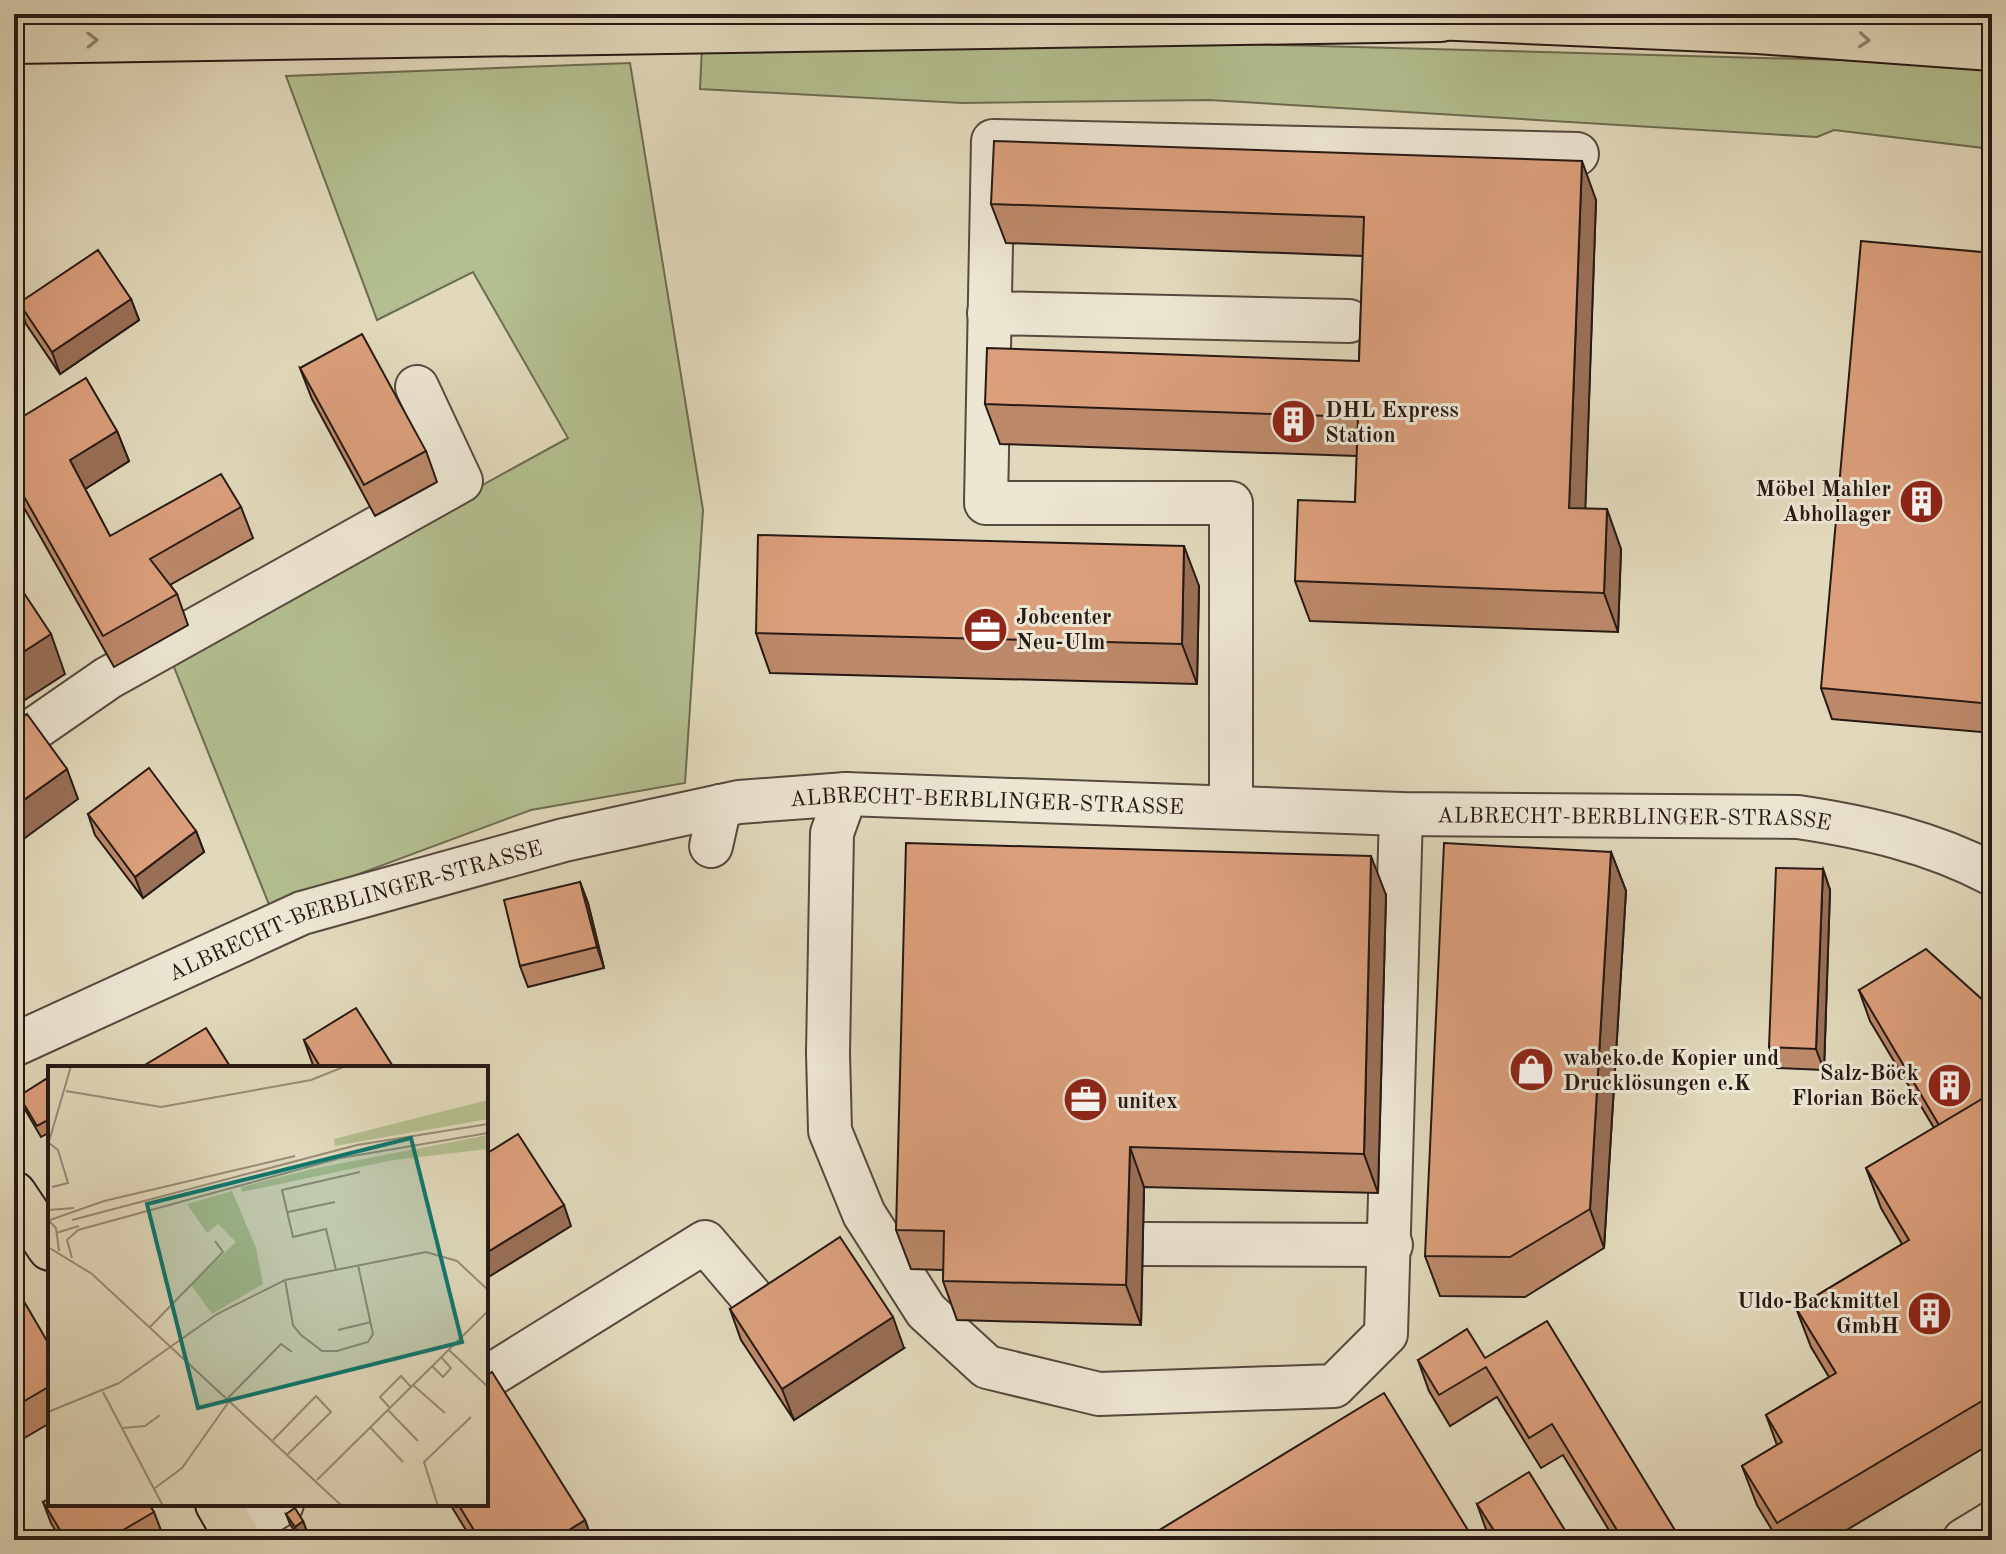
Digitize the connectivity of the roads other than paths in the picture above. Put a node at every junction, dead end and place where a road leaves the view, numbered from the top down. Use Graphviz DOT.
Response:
graph roads {
  1 [pos="1388,14"];
  2 [pos="1441,19"];
  3 [pos="14,41"];
  4 [pos="1992,48"];
  5 [pos="1577,154"];
  6 [pos="989,313"];
  7 [pos="1349,321"];
  8 [pos="417,387"];
  9 [pos="14,743"];
  10 [pos="846,794"];
  11 [pos="720,806"];
  12 [pos="1231,807"];
  13 [pos="1401,814"];
  14 [pos="711,846"];
  15 [pos="1992,874"];
  16 [pos="14,1045"];
  17 [pos="14,1194"];
  18 [pos="1143,1244"];
  19 [pos="48,1245"];
  20 [pos="1391,1245"];
  21 [pos="771,1320"];
  22 [pos="488,1377"];
  23 [pos="277,1506"];
  24 [pos="1992,1523"];
  25 [pos="231,1526"];
  26 [pos="1964,1540"];
  1 -- 2 [label="main road"];
  3 -- 2 [label="main road, one-way"];
  2 -- 4 [label="main road, one-way"];
  5 -- 6 [label="street"];
  6 -- 7 [label="street"];
  6 -- 12 [label="street"];
  8 -- 9 [label="street"];
  10 -- 11 [label="street, ALBRECHT-BERBLINGER-STRASSE"];
  10 -- 12 [label="street, ALBRECHT-BERBLINGER-STRASSE"];
  10 -- 20 [label="street"];
  11 -- 14 [label="street"];
  11 -- 16 [label="street, ALBRECHT-BERBLINGER-STRASSE"];
  12 -- 13 [label="street, ALBRECHT-BERBLINGER-STRASSE"];
  13 -- 15 [label="street, ALBRECHT-BERBLINGER-STRASSE"];
  13 -- 20 [label="street"];
  17 -- 19 [label="main road"];
  18 -- 20 [label="street"];
  21 -- 22 [label="street"];
  23 -- 25 [label="street"];
  24 -- 26 [label="street"];
}
